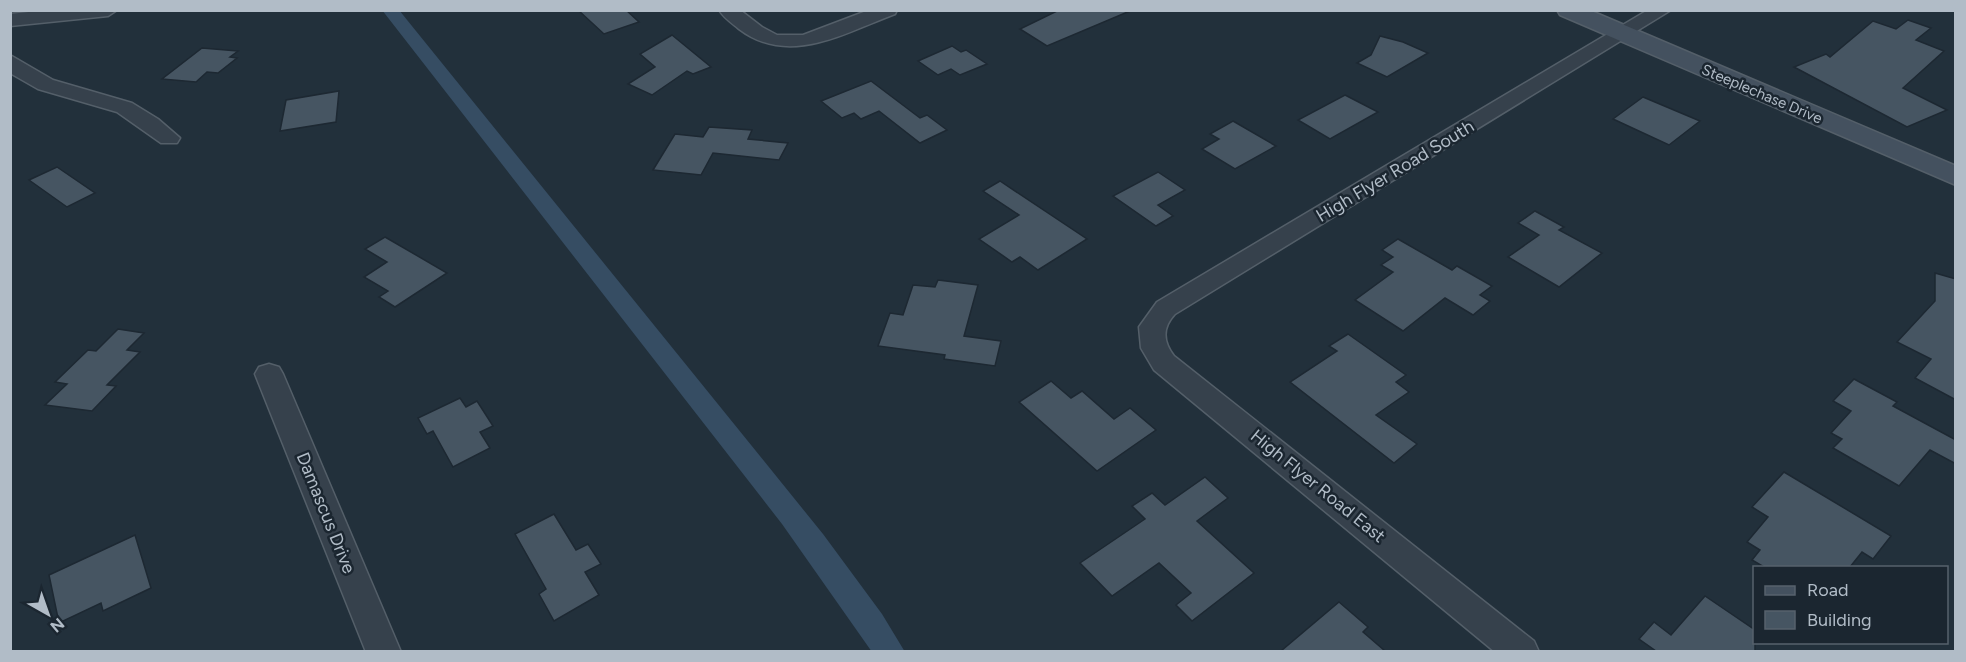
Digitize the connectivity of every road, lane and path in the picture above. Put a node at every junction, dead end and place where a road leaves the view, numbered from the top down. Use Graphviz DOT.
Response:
graph roads {
  1 [pos="108,10"];
  2 [pos="728,10"];
  3 [pos="888,10"];
  4 [pos="1568,10"];
  5 [pos="1662,10"];
  6 [pos="15,20"];
  7 [pos="1623,34"];
  8 [pos="10,61"];
  9 [pos="169,138"];
  10 [pos="1956,177"];
  11 [pos="1166,308"];
  12 [pos="269,374"];
  13 [pos="384,651"];
  14 [pos="1522,651"];
  1 -- 6 [label="street"];
  2 -- 3 [label="street"];
  4 -- 7 [label="street, Steeplechase Drive"];
  5 -- 7 [label="street, High Flyer Road South"];
  7 -- 10 [label="street, Steeplechase Drive"];
  7 -- 11 [label="street, High Flyer Road South"];
  8 -- 9 [label="street"];
  11 -- 14 [label="street, High Flyer Road East"];
  12 -- 13 [label="street, Damascus Drive"];
}
